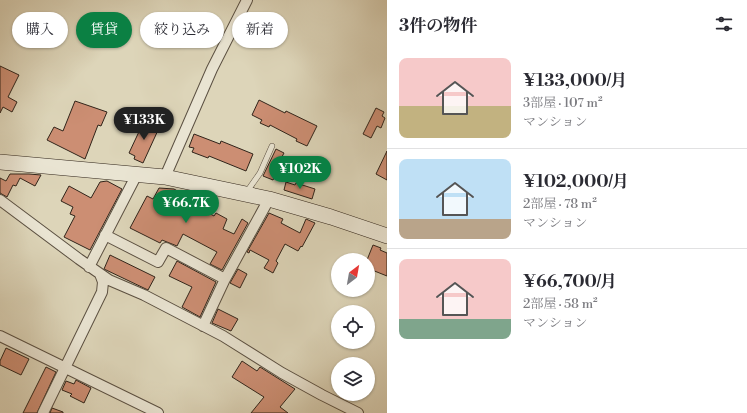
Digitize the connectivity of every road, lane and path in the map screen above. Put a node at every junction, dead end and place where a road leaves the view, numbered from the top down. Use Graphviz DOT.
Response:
graph roads {
  1 [pos="247,0"];
  2 [pos="272,146"];
  3 [pos="0,162"];
  4 [pos="137,174"];
  5 [pos="165,177"];
  6 [pos="246,194"];
  7 [pos="269,199"];
  8 [pos="0,200"];
  9 [pos="105,236"];
  10 [pos="387,236"];
  11 [pos="89,267"];
  12 [pos="100,274"];
  13 [pos="225,279"];
  14 [pos="203,326"];
  15 [pos="0,336"];
  16 [pos="64,367"];
  17 [pos="43,413"];
  18 [pos="158,413"];
  19 [pos="358,413"];
  1 -- 5 [label="street"];
  2 -- 6 [label="lane"];
  3 -- 4 [label="street"];
  4 -- 5 [label="street"];
  4 -- 9 [label="street"];
  5 -- 6 [label="street"];
  6 -- 7 [label="street"];
  7 -- 10 [label="street"];
  7 -- 13 [label="street"];
  8 -- 11 [label="street"];
  9 -- 11 [label="street"];
  9 -- 13 [label="street"];
  11 -- 12 [label="street"];
  12 -- 14 [label="street"];
  12 -- 16 [label="street"];
  13 -- 14 [label="street"];
  14 -- 19 [label="street"];
  15 -- 16 [label="street"];
  16 -- 17 [label="street"];
  16 -- 18 [label="street"];
}
